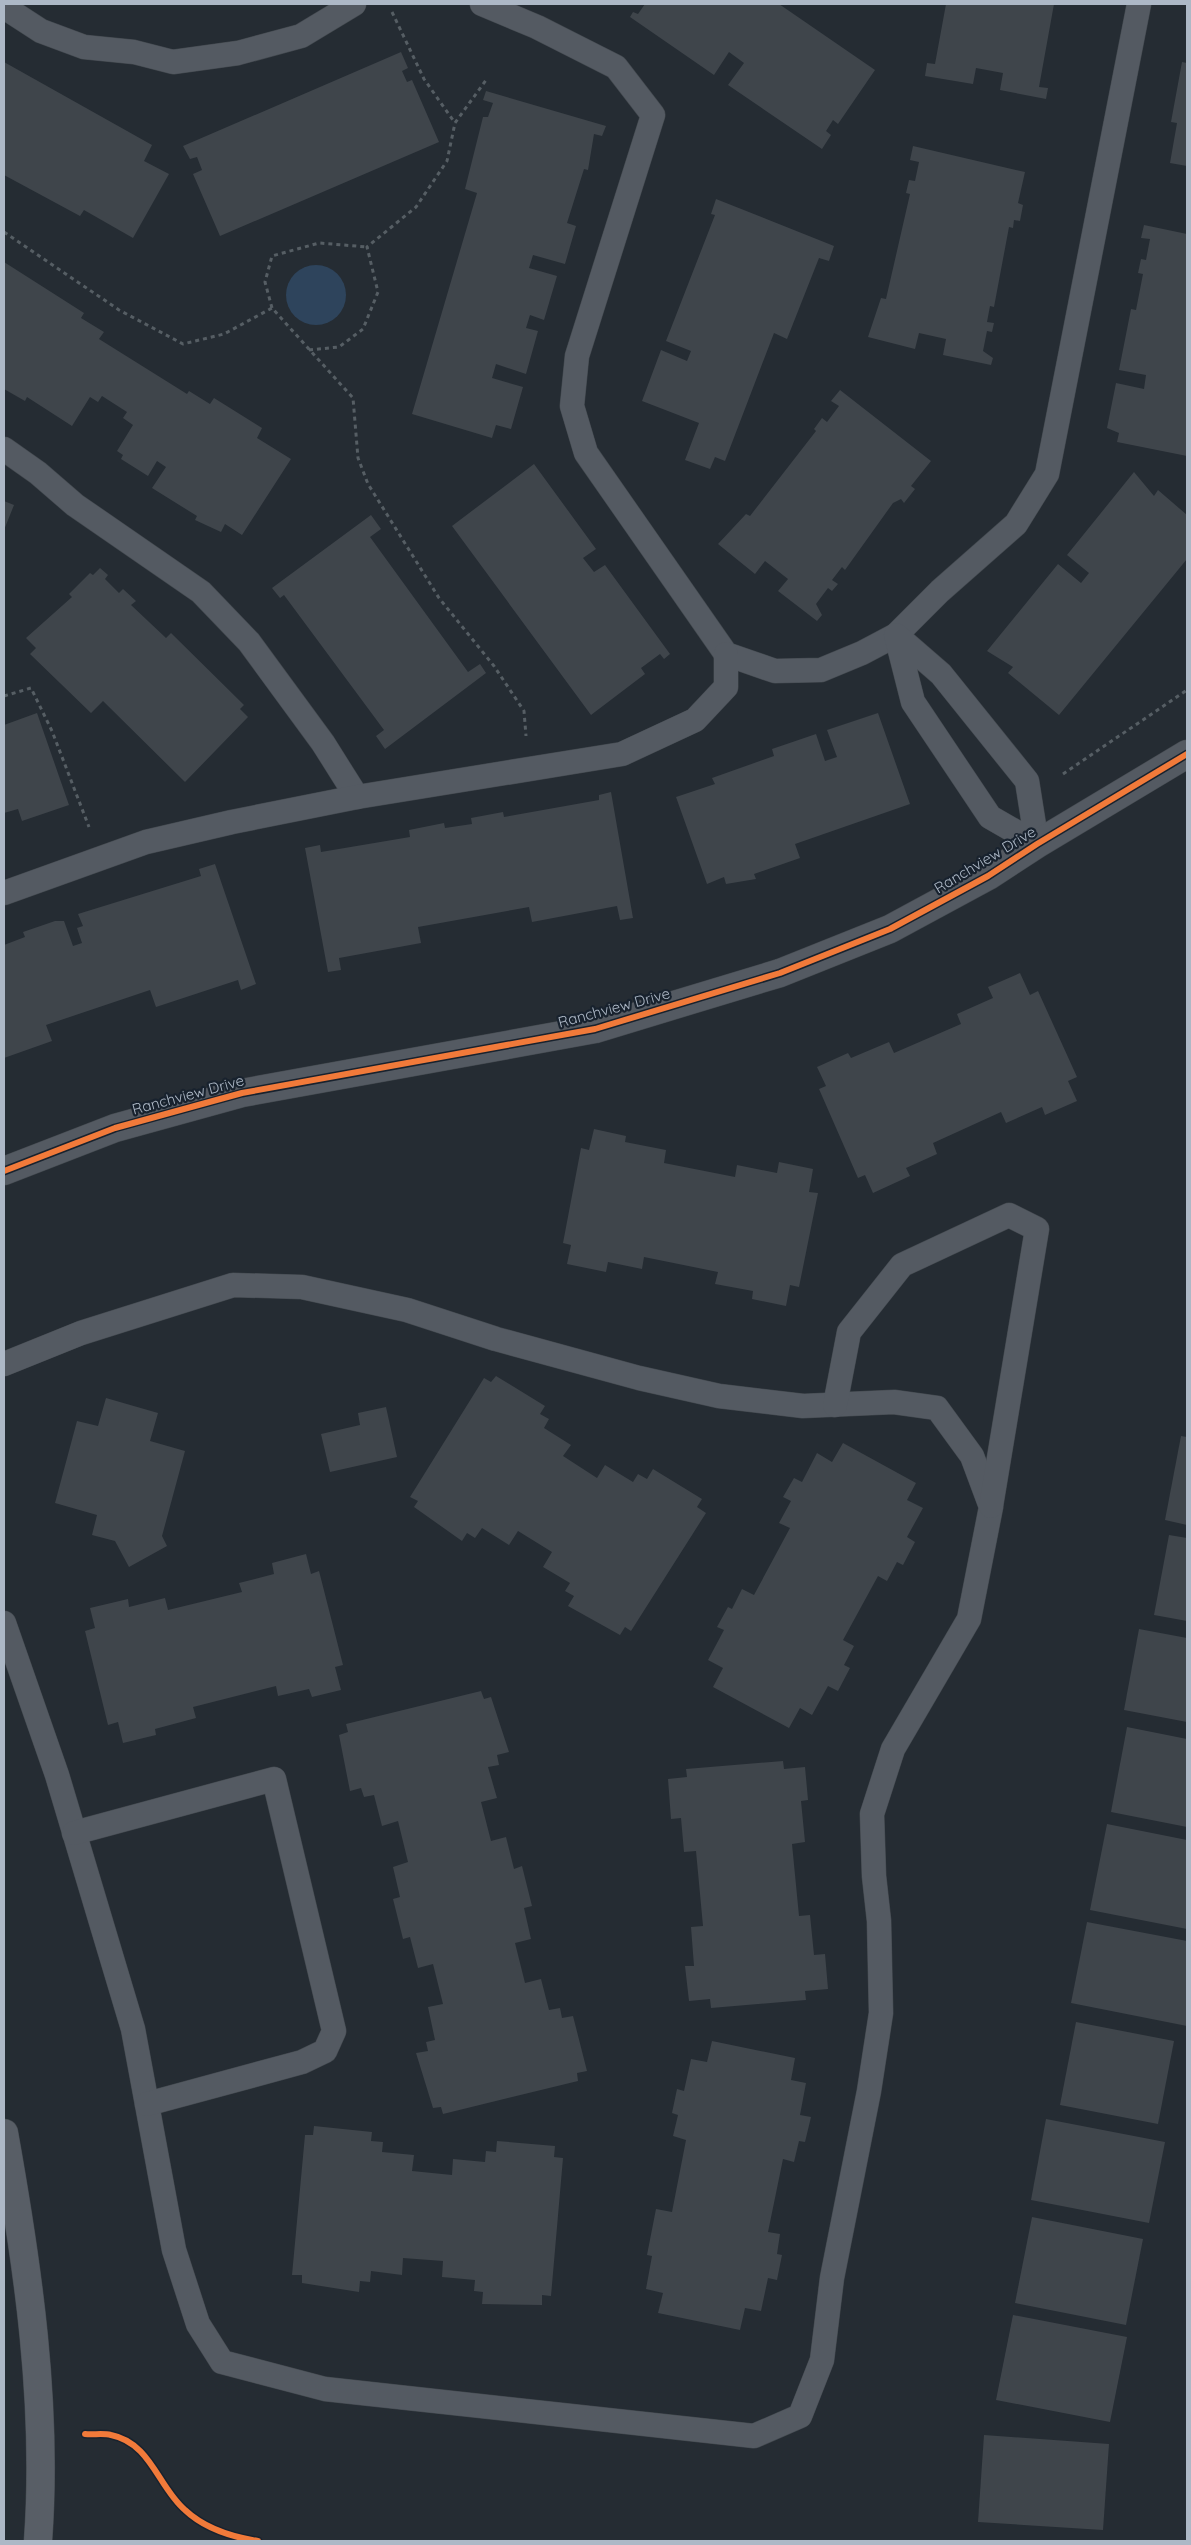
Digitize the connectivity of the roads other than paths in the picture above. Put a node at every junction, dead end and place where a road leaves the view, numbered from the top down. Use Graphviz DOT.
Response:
graph roads {
  1 [pos="354,4"];
  2 [pos="482,4"];
  3 [pos="1139,4"];
  4 [pos="4,7"];
  5 [pos="4,449"];
  6 [pos="896,635"];
  7 [pos="726,654"];
  8 [pos="1187,754"];
  9 [pos="357,797"];
  10 [pos="1037,844"];
  11 [pos="4,893"];
  12 [pos="4,1171"];
  13 [pos="4,1364"];
  14 [pos="835,1405"];
  15 [pos="991,1507"];
  16 [pos="4,1623"];
  17 [pos="74,1833"];
  18 [pos="146,2104"];
  19 [pos="4,2133"];
  20 [pos="38,2541"];
  1 -- 4 [label="lane"];
  2 -- 7 [label="lane"];
  3 -- 6 [label="lane"];
  5 -- 9 [label="lane"];
  6 -- 7 [label="lane"];
  6 -- 10 [label="lane"];
  6 -- 10 [label="lane"];
  7 -- 9 [label="lane"];
  8 -- 10 [label="street, Ranchview Drive"];
  9 -- 11 [label="lane"];
  10 -- 12 [label="street, Ranchview Drive"];
  13 -- 14 [label="lane"];
  14 -- 15 [label="lane"];
  14 -- 15 [label="lane"];
  15 -- 18 [label="lane"];
  16 -- 17 [label="lane"];
  17 -- 18 [label="lane"];
  17 -- 18 [label="lane"];
  19 -- 20 [label="main road"];
}
